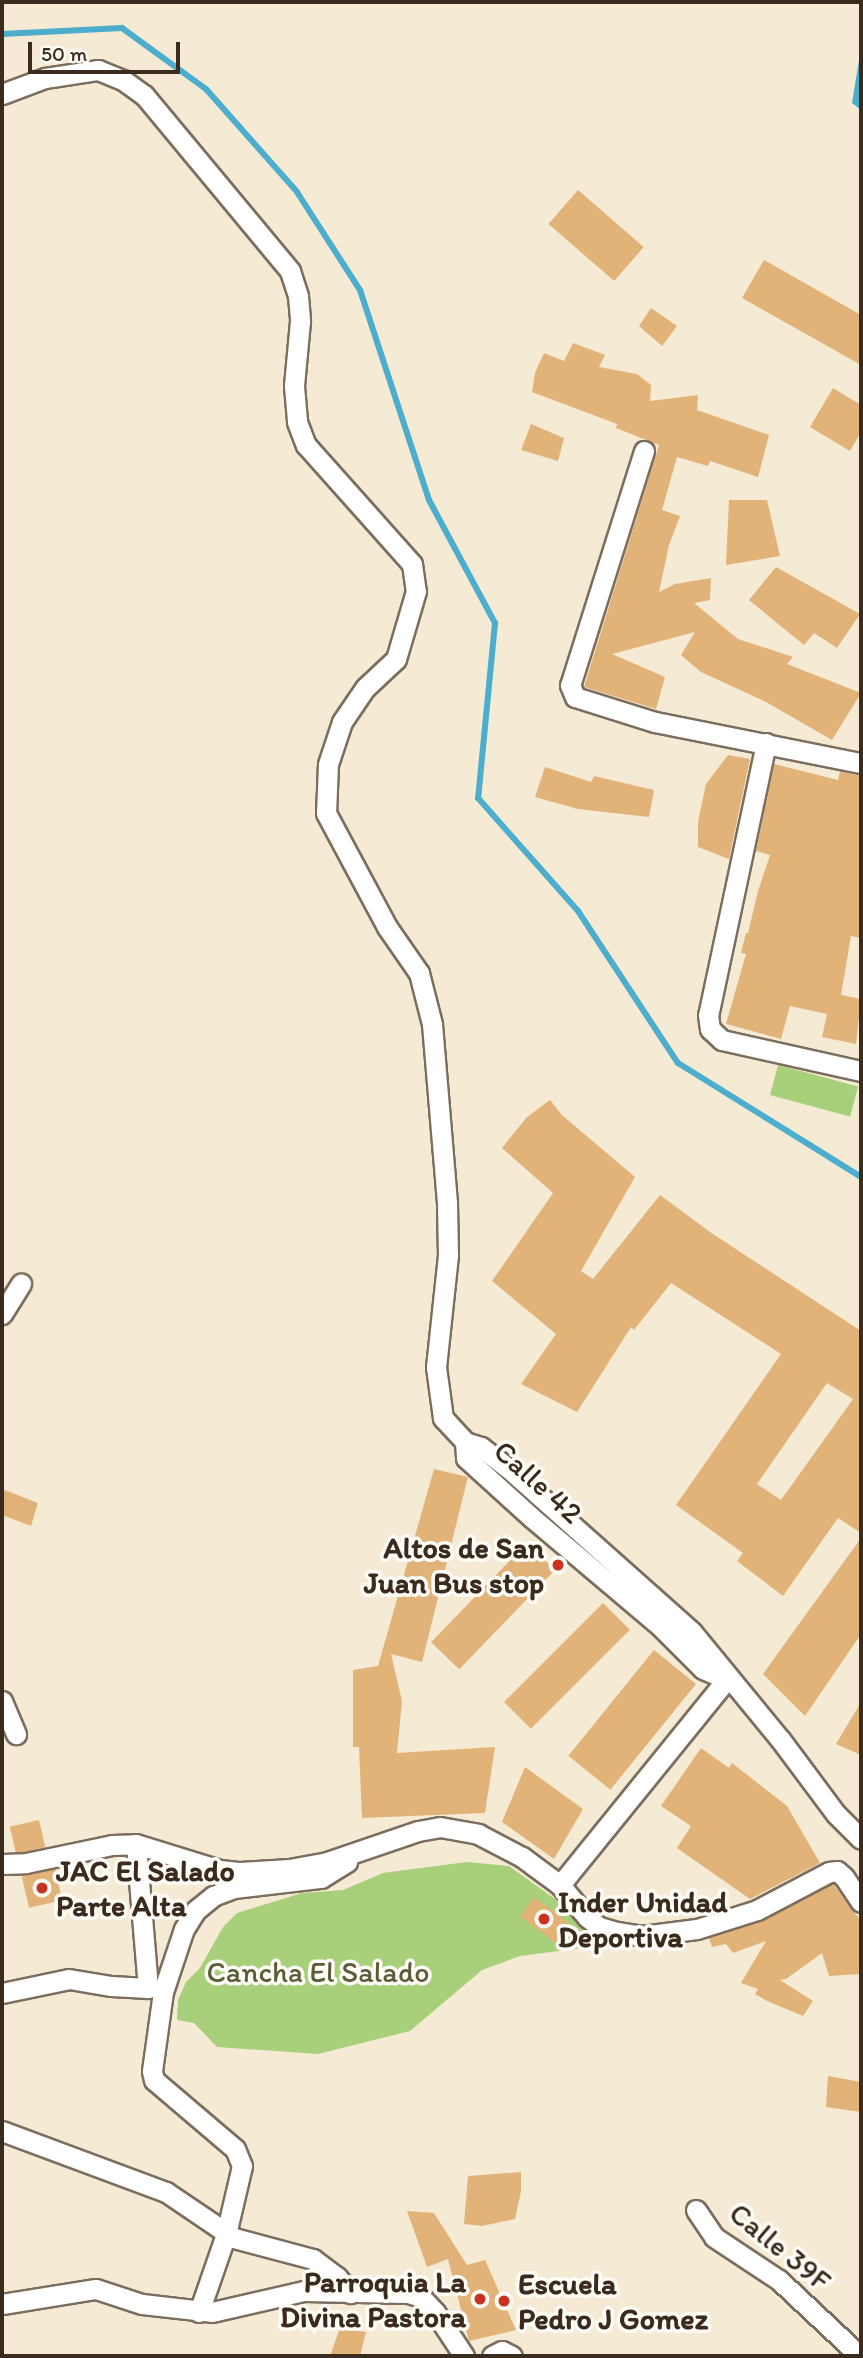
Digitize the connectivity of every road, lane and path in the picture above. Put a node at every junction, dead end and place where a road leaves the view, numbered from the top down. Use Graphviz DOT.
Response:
graph roads {
  1 [pos="2,93"];
  2 [pos="644,451"];
  3 [pos="766,743"];
  4 [pos="861,763"];
  5 [pos="861,1069"];
  6 [pos="21,1283"];
  7 [pos="2,1314"];
  8 [pos="727,1679"];
  9 [pos="2,1701"];
  10 [pos="16,1734"];
  11 [pos="861,1839"];
  12 [pos="136,1844"];
  13 [pos="360,1853"];
  14 [pos="2,1864"];
  15 [pos="560,1885"];
  16 [pos="861,1902"];
  17 [pos="2,1993"];
  18 [pos="2,2131"];
  19 [pos="696,2210"];
  20 [pos="226,2234"];
  21 [pos="350,2293"];
  22 [pos="2,2304"];
  23 [pos="199,2312"];
  24 [pos="464,2356"];
  25 [pos="492,2356"];
  26 [pos="512,2356"];
  27 [pos="860,2356"];
  1 -- 8 [label="street, Calle 42"];
  2 -- 3 [label="street"];
  3 -- 4 [label="street"];
  3 -- 5 [label="street"];
  6 -- 7 [label="street"];
  8 -- 11 [label="street, Calle 42"];
  8 -- 15 [label="street"];
  9 -- 10 [label="street"];
  12 -- 13 [label="street"];
  12 -- 14 [label="street"];
  12 -- 17 [label="street"];
  13 -- 15 [label="street"];
  13 -- 20 [label="street"];
  15 -- 16 [label="street"];
  18 -- 20 [label="street"];
  19 -- 27 [label="street, Calle 39F"];
  20 -- 21 [label="street"];
  20 -- 23 [label="street"];
  21 -- 23 [label="street"];
  21 -- 24 [label="street"];
  22 -- 23 [label="street"];
  25 -- 26 [label="street"];
}
